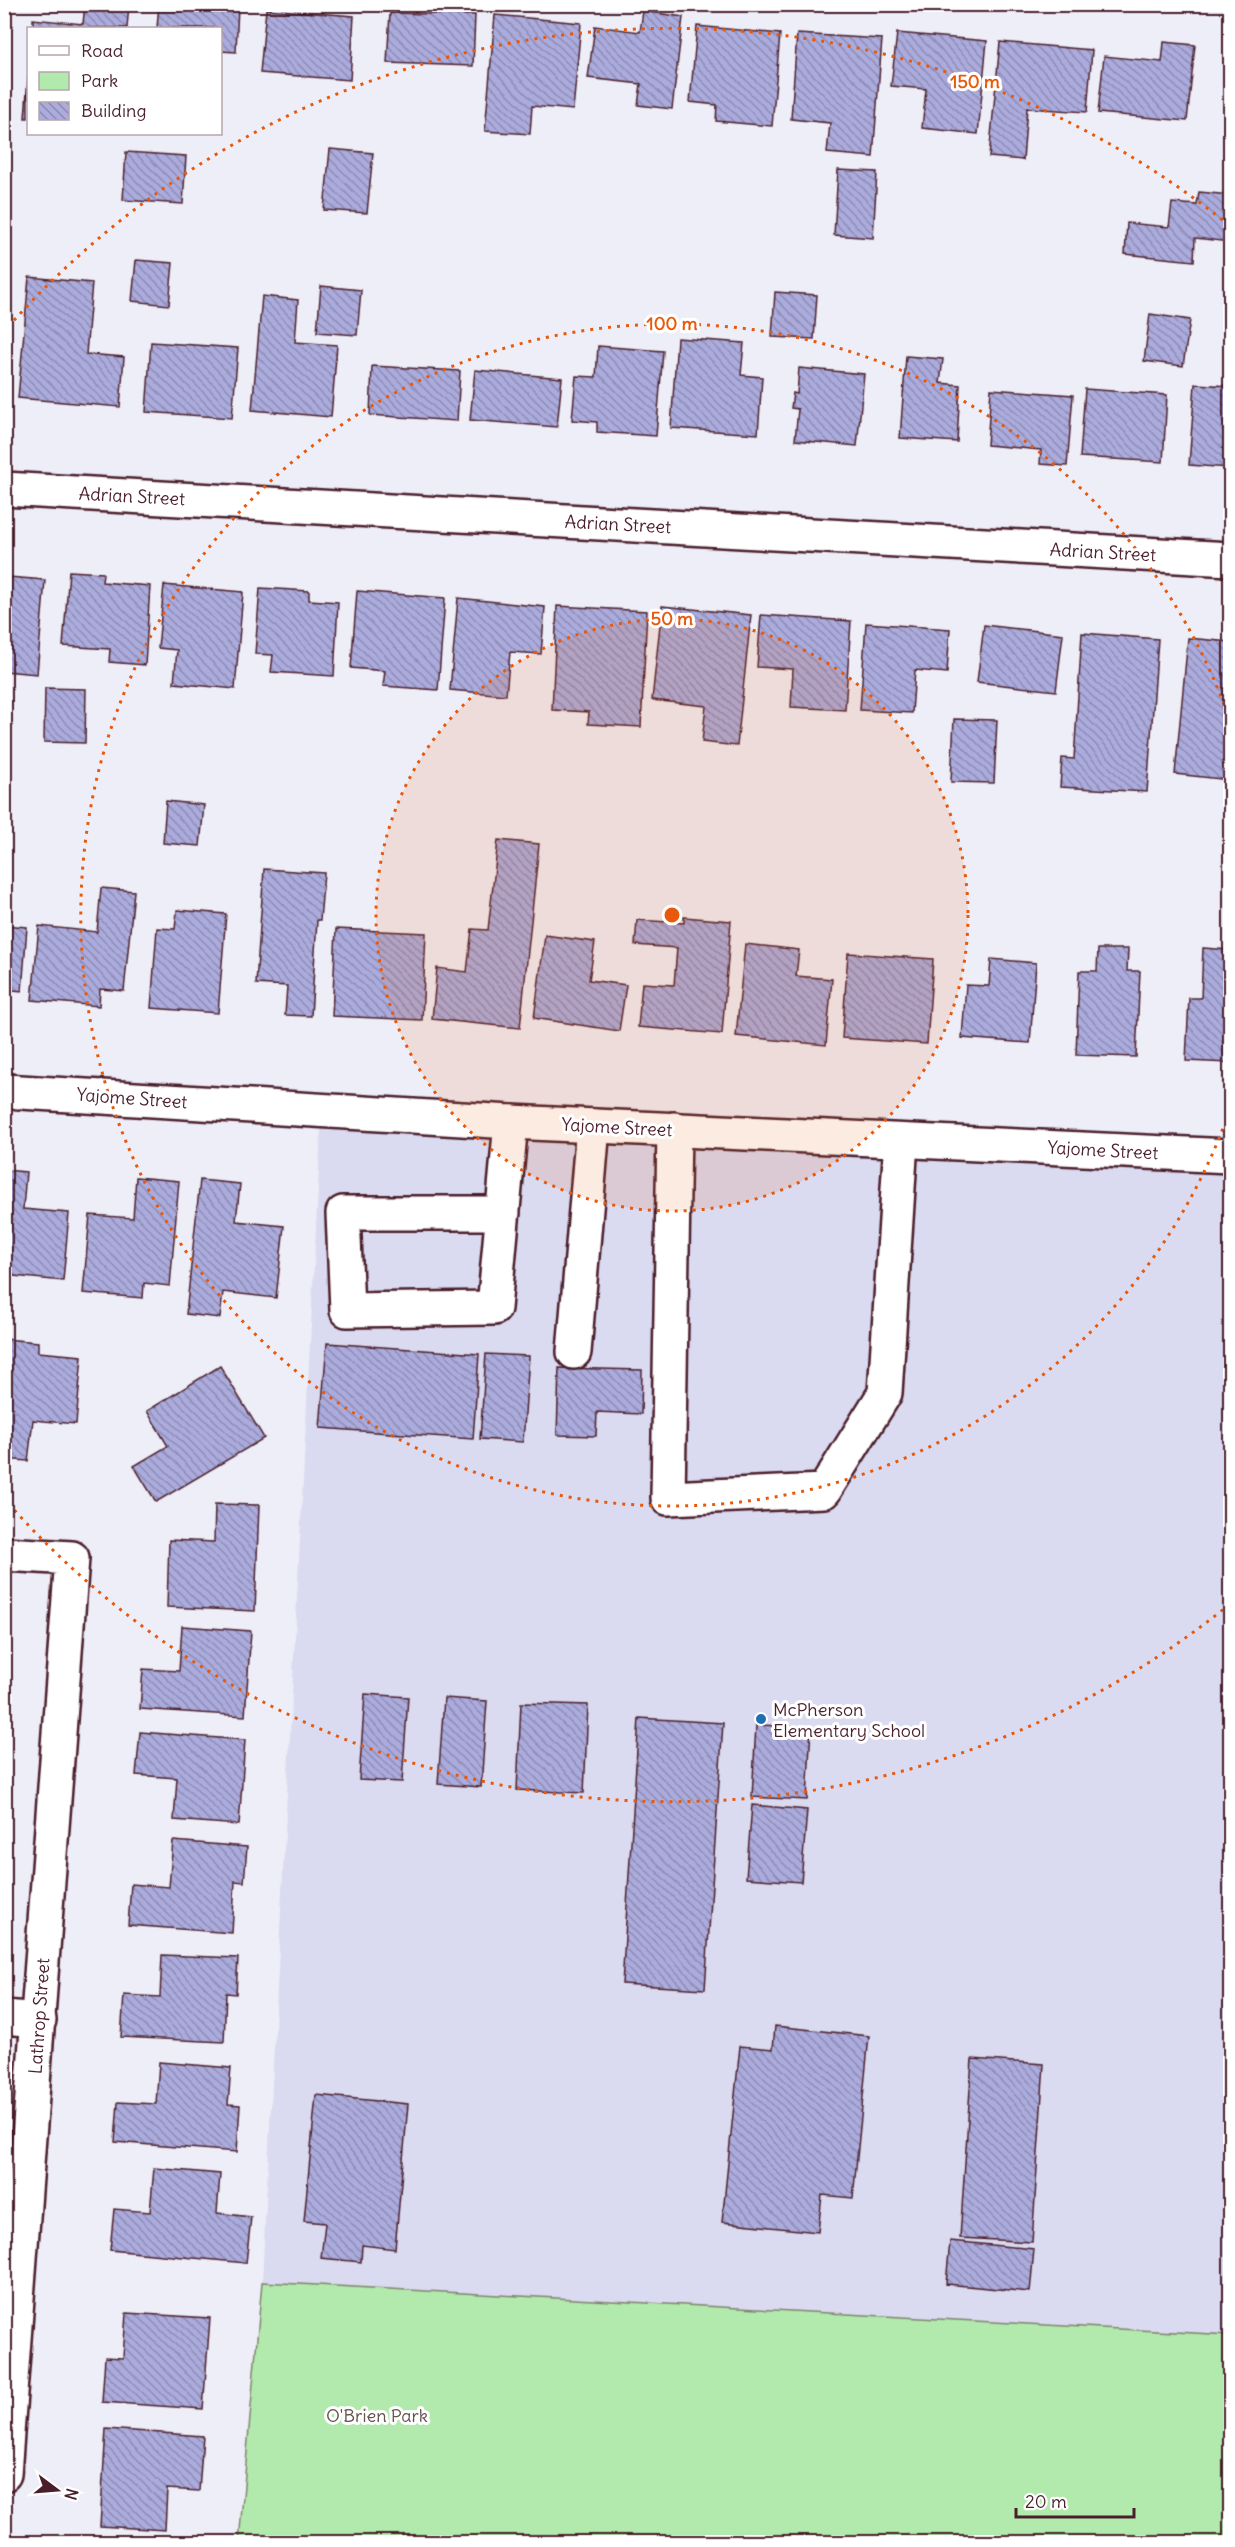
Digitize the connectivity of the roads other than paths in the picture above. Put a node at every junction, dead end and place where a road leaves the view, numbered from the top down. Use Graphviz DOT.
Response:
graph roads {
  1 [pos="4,489"];
  2 [pos="1230,559"];
  3 [pos="4,1091"];
  4 [pos="511,1122"];
  5 [pos="593,1126"];
  6 [pos="674,1130"];
  7 [pos="901,1141"];
  8 [pos="1230,1156"];
  9 [pos="503,1213"];
  10 [pos="574,1352"];
  11 [pos="4,1554"];
  12 [pos="4,2018"];
  13 [pos="39,2020"];
  14 [pos="4,2474"];
  1 -- 2 [label="street, Adrian Street"];
  3 -- 4 [label="street, Yajome Street"];
  4 -- 5 [label="street, Yajome Street"];
  4 -- 9 [label="street"];
  5 -- 6 [label="street, Yajome Street"];
  5 -- 10 [label="street"];
  6 -- 7 [label="street, Yajome Street"];
  6 -- 7 [label="street"];
  7 -- 8 [label="street, Yajome Street"];
  9 -- 9 [label="street"];
  11 -- 13 [label="street, Lathrop Street"];
  12 -- 13 [label="street"];
  13 -- 14 [label="street, Lathrop Street"];
}
